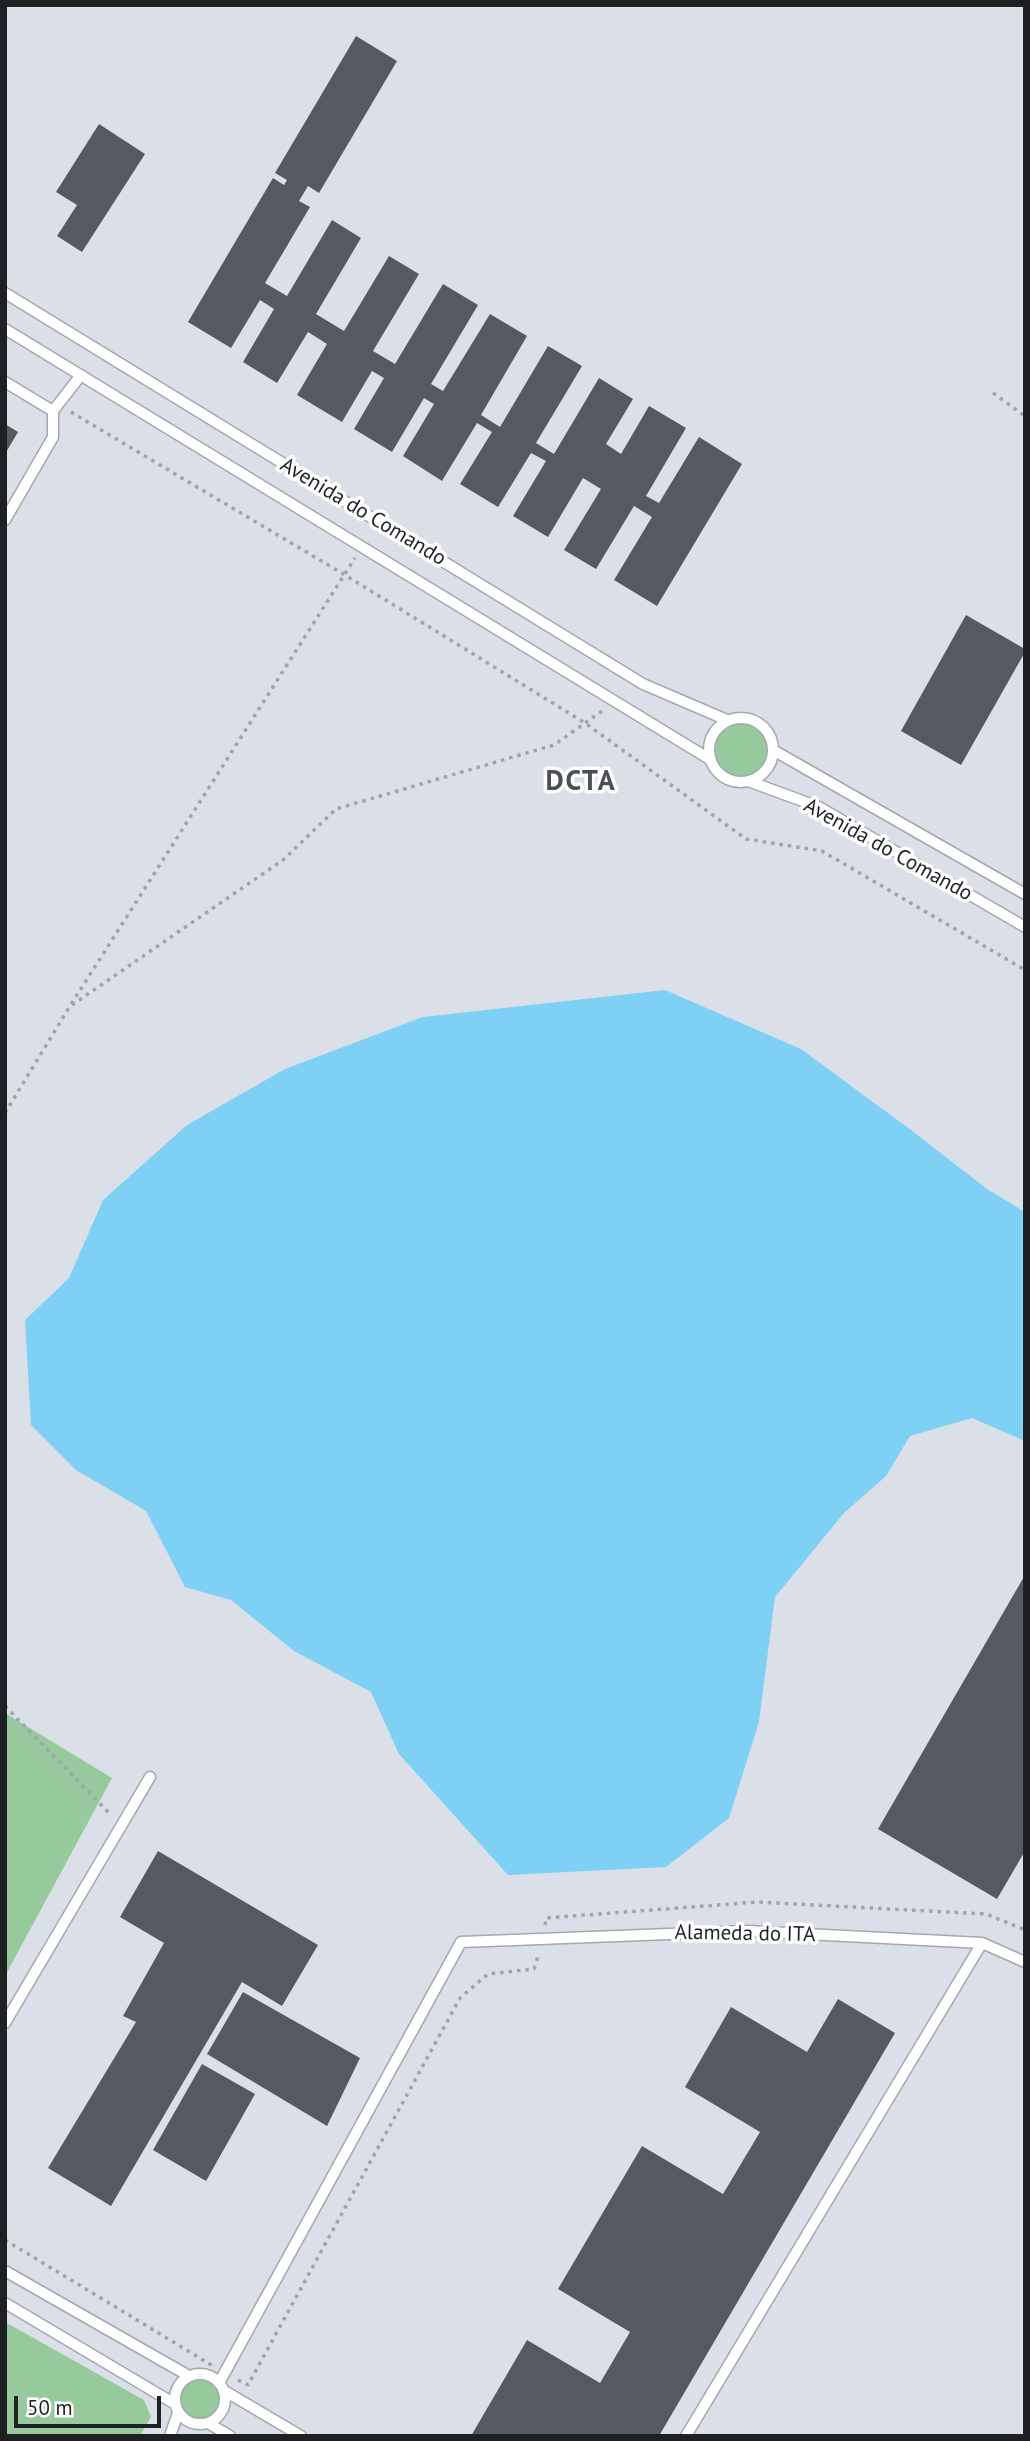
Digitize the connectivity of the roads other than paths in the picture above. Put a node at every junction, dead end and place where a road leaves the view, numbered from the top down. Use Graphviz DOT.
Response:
graph roads {
  1 [pos="5,293"];
  2 [pos="5,329"];
  3 [pos="81,375"];
  4 [pos="5,382"];
  5 [pos="56,407"];
  6 [pos="5,520"];
  7 [pos="727,720"];
  8 [pos="773,750"];
  9 [pos="710,760"];
  10 [pos="748,782"];
  11 [pos="1025,894"];
  12 [pos="1025,927"];
  13 [pos="150,1777"];
  14 [pos="982,1943"];
  15 [pos="1025,1962"];
  16 [pos="5,2023"];
  17 [pos="5,2271"];
  18 [pos="5,2303"];
  19 [pos="189,2376"];
  20 [pos="221,2387"];
  21 [pos="177,2408"];
  22 [pos="204,2424"];
  23 [pos="170,2436"];
  24 [pos="191,2436"];
  25 [pos="230,2436"];
  26 [pos="301,2436"];
  27 [pos="686,2436"];
  1 -- 7 [label="lane, Avenida do Comando"];
  2 -- 3 [label="lane, Avenida do Comando"];
  3 -- 5 [label="lane"];
  3 -- 9 [label="lane, Avenida do Comando"];
  4 -- 5 [label="lane"];
  5 -- 6 [label="lane"];
  7 -- 8 [label="lane"];
  7 -- 9 [label="lane"];
  8 -- 10 [label="lane"];
  8 -- 11 [label="lane, Avenida do Comando"];
  9 -- 10 [label="lane"];
  10 -- 12 [label="lane, Avenida do Comando"];
  13 -- 16 [label="lane"];
  14 -- 15 [label="lane, Alameda do ITA"];
  14 -- 20 [label="lane, Alameda do ITA"];
  14 -- 27 [label="lane"];
  17 -- 19 [label="lane"];
  18 -- 21 [label="lane"];
  19 -- 20 [label="lane"];
  19 -- 21 [label="lane"];
  20 -- 22 [label="lane"];
  20 -- 26 [label="lane"];
  21 -- 22 [label="lane"];
  21 -- 23 [label="lane"];
  22 -- 24 [label="lane"];
  22 -- 25 [label="lane"];
}
